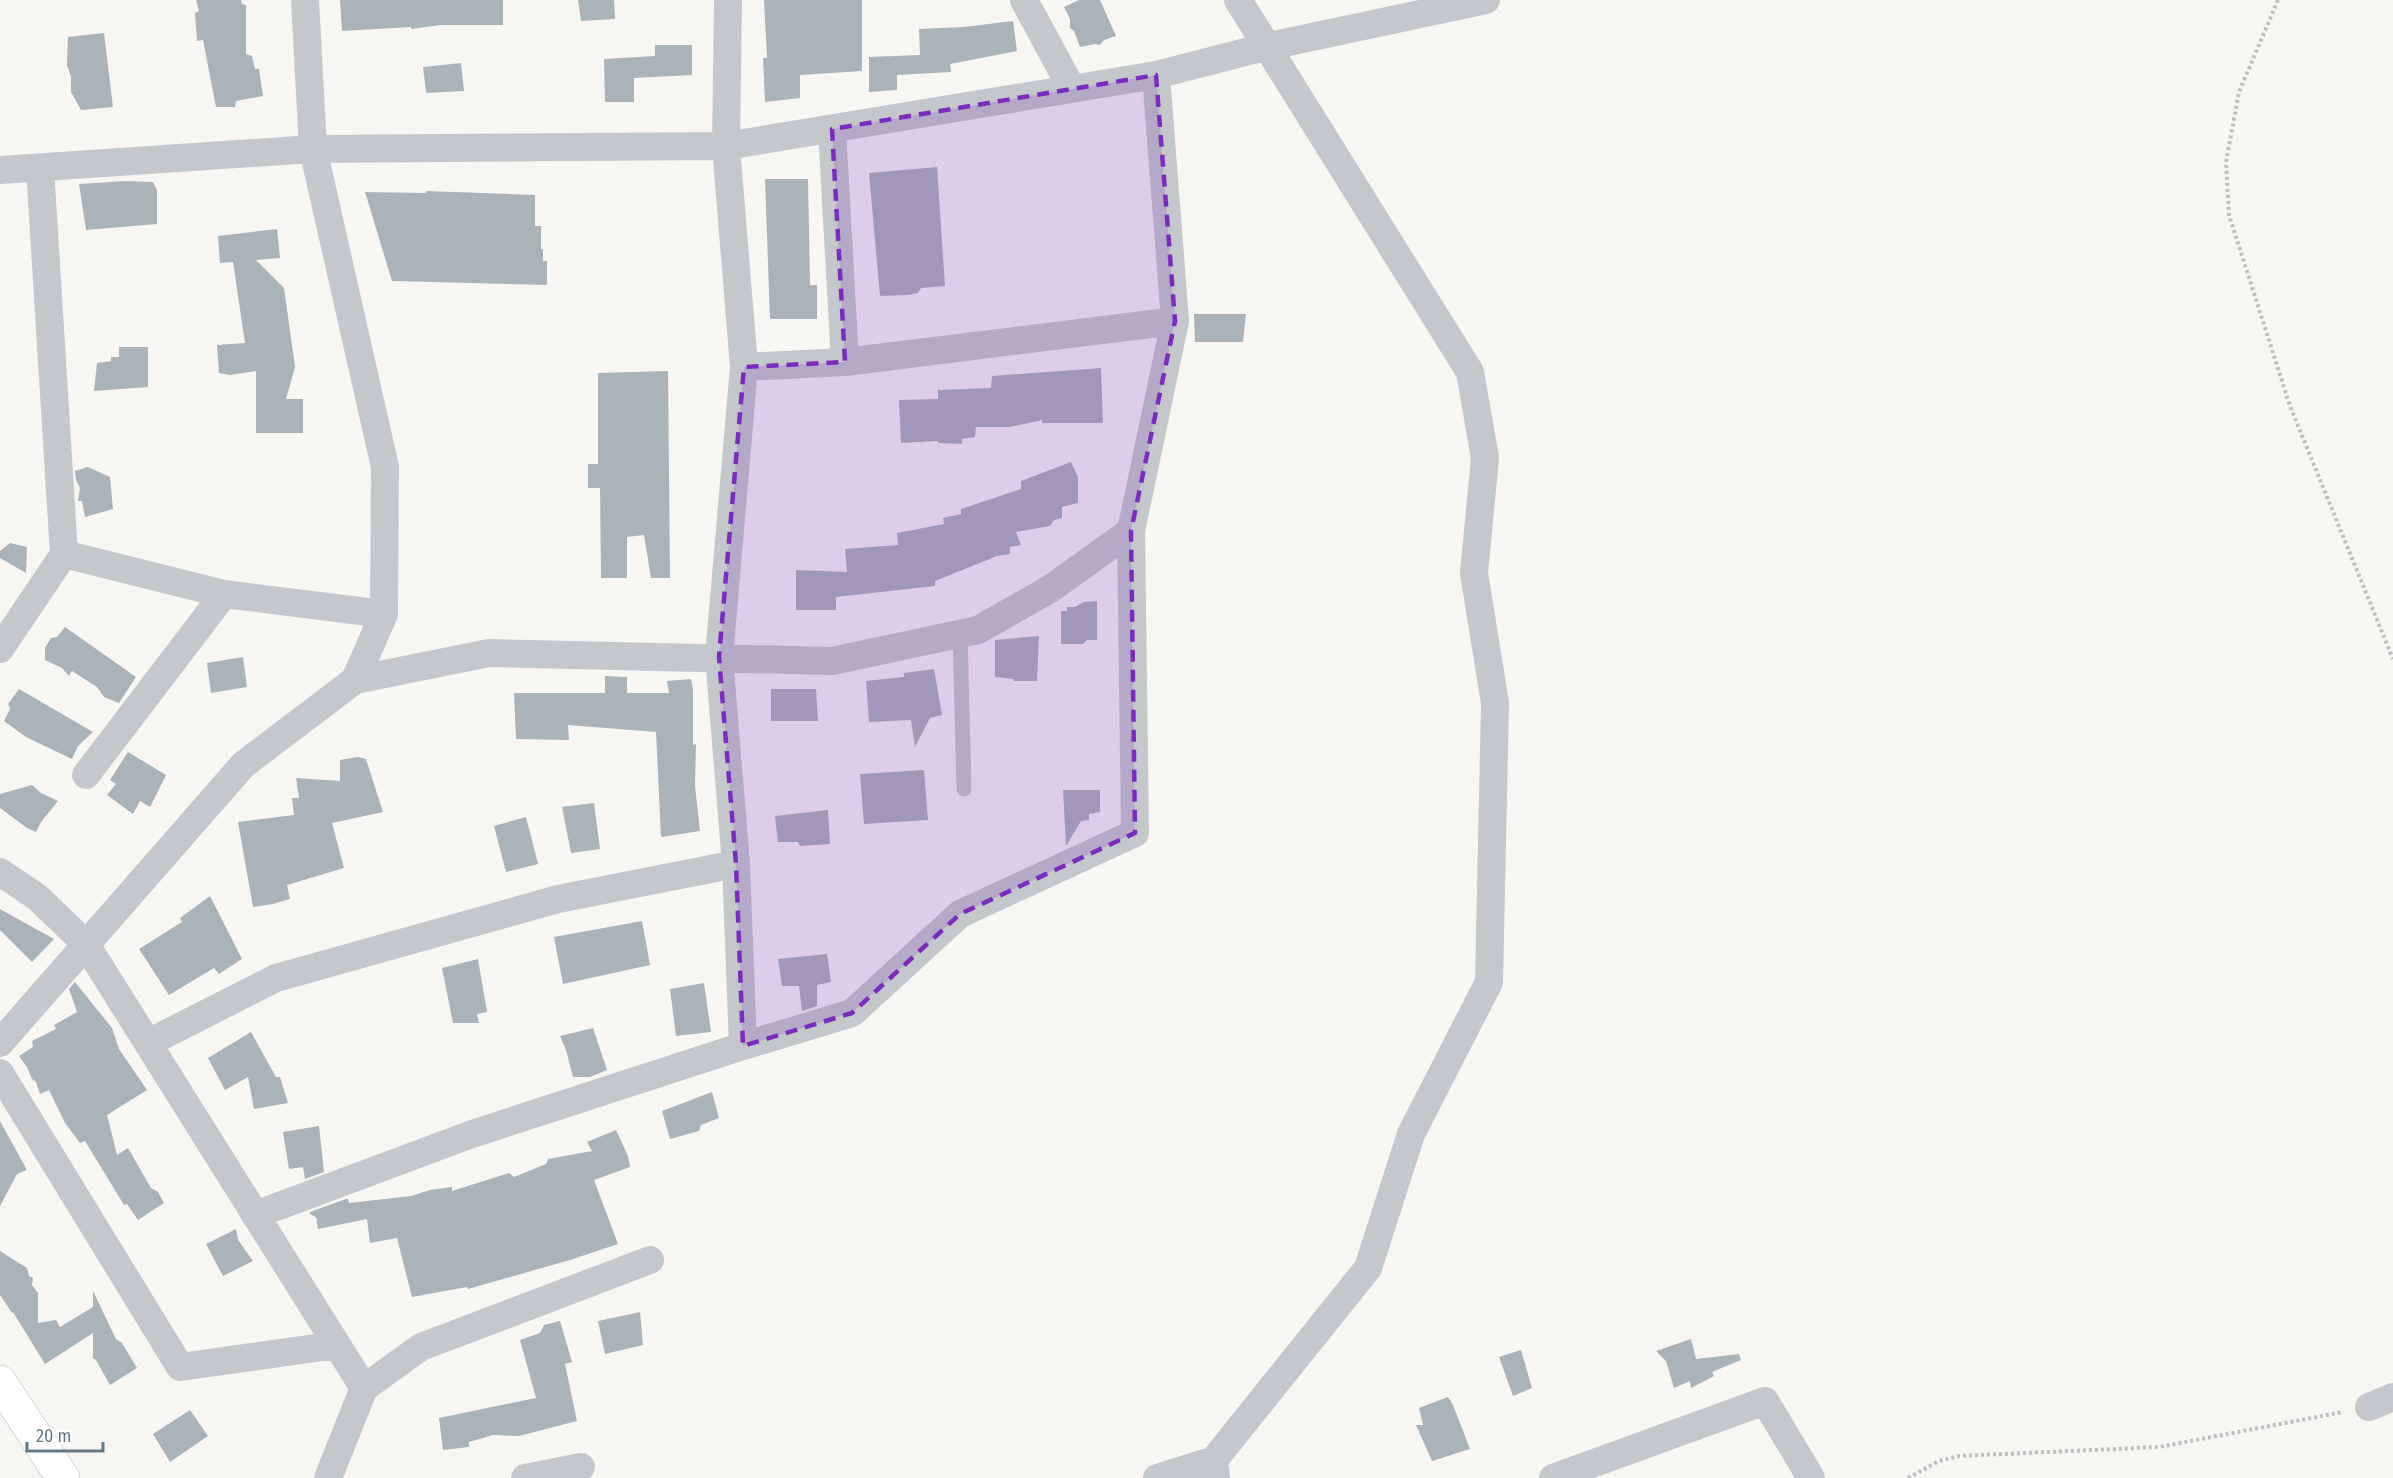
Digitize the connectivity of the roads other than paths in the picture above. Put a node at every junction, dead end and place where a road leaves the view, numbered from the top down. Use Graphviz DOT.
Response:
graph roads {
  1 [pos="305,0"];
  2 [pos="728,0"];
  3 [pos="1024,0"];
  4 [pos="1238,0"];
  5 [pos="1486,0"];
  6 [pos="1266,46"];
  7 [pos="1156,75"];
  8 [pos="1072,89"];
  9 [pos="832,129"];
  10 [pos="726,146"];
  11 [pos="313,149"];
  12 [pos="40,168"];
  13 [pos="0,171"];
  14 [pos="1175,321"];
  15 [pos="845,362"];
  16 [pos="744,368"];
  17 [pos="1131,531"];
  18 [pos="64,554"];
  19 [pos="224,594"];
  20 [pos="384,614"];
  21 [pos="960,633"];
  22 [pos="0,649"];
  23 [pos="719,657"];
  24 [pos="355,680"];
  25 [pos="87,775"];
  26 [pos="964,789"];
  27 [pos="736,864"];
  28 [pos="0,872"];
  29 [pos="85,943"];
  30 [pos="0,1043"];
  31 [pos="148,1043"];
  32 [pos="743,1046"];
  33 [pos="0,1073"];
  34 [pos="255,1215"];
  35 [pos="650,1260"];
  36 [pos="337,1345"];
  37 [pos="0,1382"];
  38 [pos="364,1388"];
  39 [pos="581,1467"];
  40 [pos="1215,1469"];
  41 [pos="63,1478"];
  42 [pos="328,1478"];
  43 [pos="525,1478"];
  44 [pos="1157,1478"];
  45 [pos="1553,1478"];
  46 [pos="1811,1478"];
  1 -- 11 [label="street"];
  2 -- 10 [label="street"];
  3 -- 8 [label="street"];
  4 -- 6 [label="street"];
  5 -- 6 [label="street"];
  6 -- 7 [label="street"];
  6 -- 40 [label="street"];
  7 -- 8 [label="street"];
  7 -- 14 [label="street"];
  8 -- 9 [label="street"];
  9 -- 10 [label="street"];
  9 -- 15 [label="street"];
  10 -- 11 [label="street"];
  10 -- 16 [label="street"];
  11 -- 12 [label="street"];
  11 -- 20 [label="street"];
  12 -- 13 [label="street"];
  12 -- 18 [label="street"];
  14 -- 15 [label="street"];
  14 -- 17 [label="street"];
  15 -- 16 [label="street"];
  16 -- 23 [label="street"];
  17 -- 21 [label="street"];
  17 -- 32 [label="street"];
  18 -- 19 [label="street"];
  18 -- 22 [label="street"];
  19 -- 20 [label="street"];
  19 -- 25 [label="street"];
  20 -- 24 [label="street"];
  21 -- 23 [label="street"];
  21 -- 26 [label="lane"];
  23 -- 24 [label="street"];
  23 -- 27 [label="street"];
  24 -- 29 [label="street"];
  27 -- 31 [label="street"];
  27 -- 32 [label="street"];
  28 -- 29 [label="street"];
  29 -- 30 [label="street"];
  29 -- 31 [label="street"];
  31 -- 34 [label="street"];
  32 -- 34 [label="street"];
  33 -- 36 [label="street"];
  34 -- 36 [label="street"];
  35 -- 38 [label="street"];
  36 -- 38 [label="street"];
  37 -- 41 [label="street"];
  38 -- 42 [label="street"];
  39 -- 43 [label="street"];
  40 -- 44 [label="street"];
  45 -- 46 [label="street"];
}
